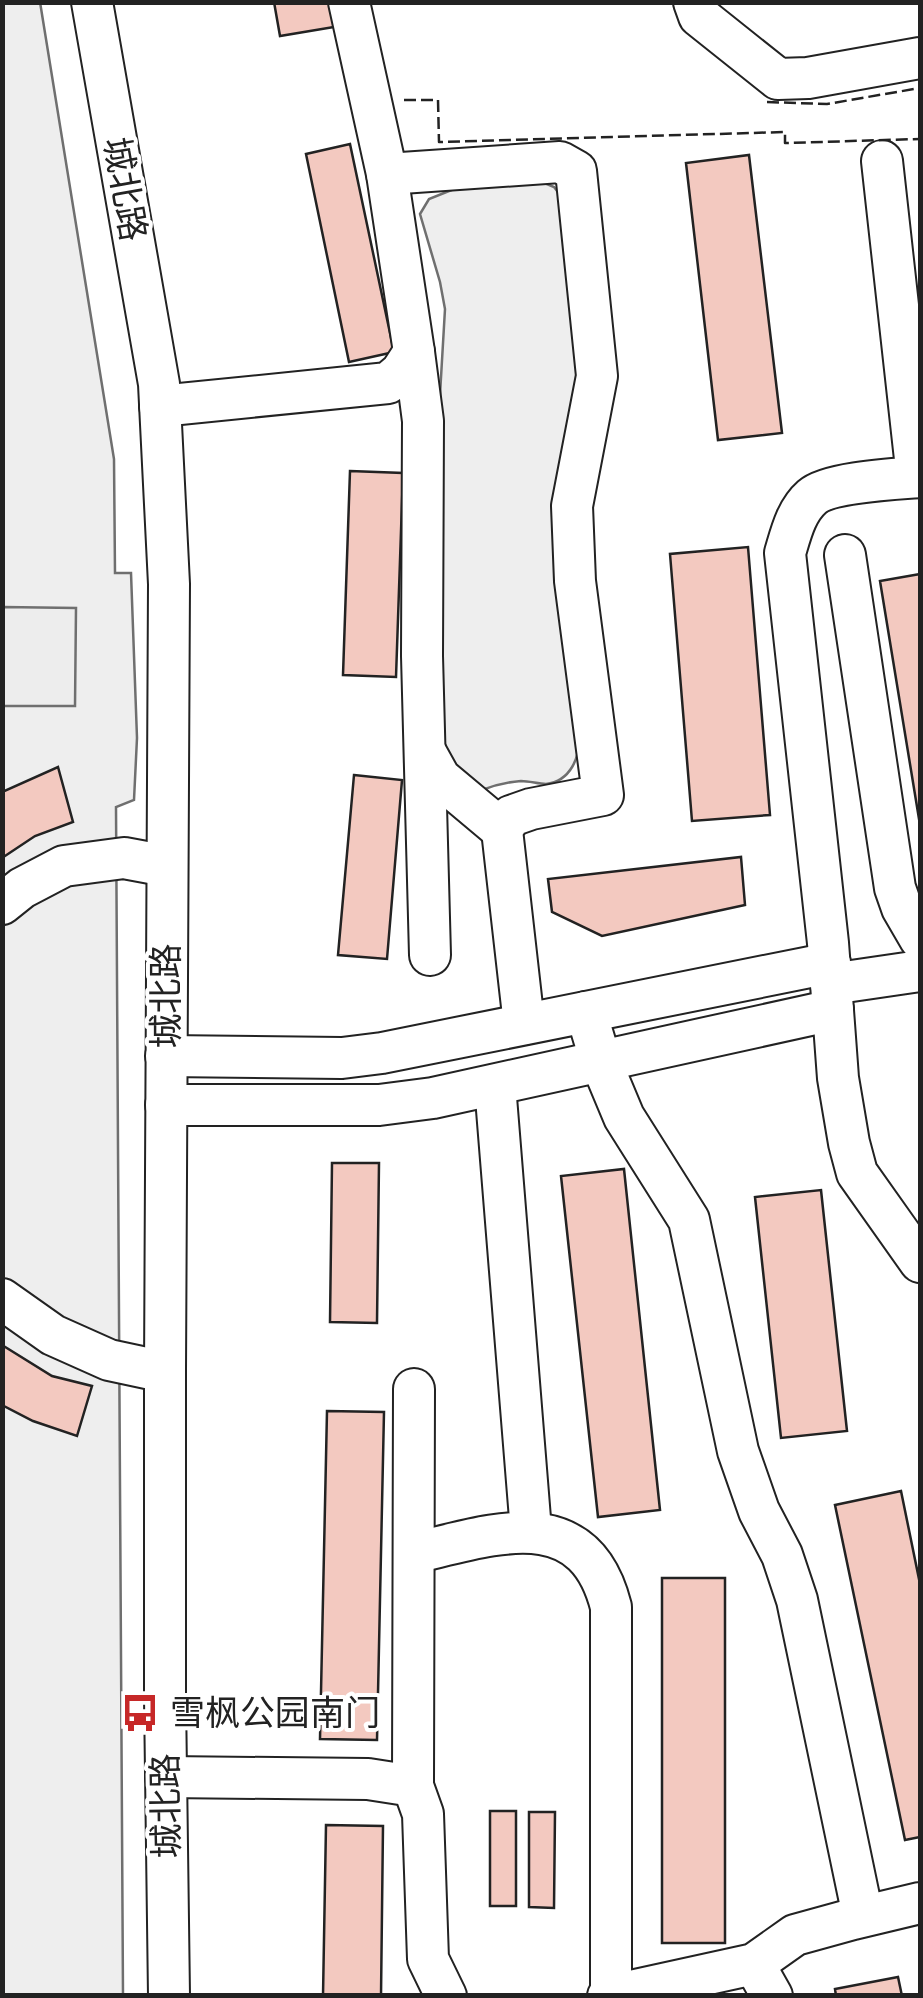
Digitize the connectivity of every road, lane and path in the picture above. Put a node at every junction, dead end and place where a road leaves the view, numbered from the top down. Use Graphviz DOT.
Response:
graph roads {
  1 [pos="92,2"];
  2 [pos="349,2"];
  3 [pos="690,7"];
  4 [pos="920,58"];
  5 [pos="882,161"];
  6 [pos="387,174"];
  7 [pos="414,352"];
  8 [pos="388,384"];
  9 [pos="160,406"];
  10 [pos="423,421"];
  11 [pos="919,477"];
  12 [pos="845,555"];
  13 [pos="426,751"];
  14 [pos="502,830"];
  15 [pos="167,866"];
  16 [pos="2,904"];
  17 [pos="920,939"];
  18 [pos="430,955"];
  19 [pos="920,971"];
  20 [pos="831,986"];
  21 [pos="586,1012"];
  22 [pos="524,1024"];
  23 [pos="166,1056"];
  24 [pos="601,1062"];
  25 [pos="495,1085"];
  26 [pos="166,1105"];
  27 [pos="920,1262"];
  28 [pos="2,1299"];
  29 [pos="165,1372"];
  30 [pos="414,1389"];
  31 [pos="531,1532"];
  32 [pos="414,1552"];
  33 [pos="166,1777"];
  34 [pos="412,1786"];
  35 [pos="920,1904"];
  36 [pos="863,1916"];
  37 [pos="763,1980"];
  38 [pos="610,1995"];
  39 [pos="169,1996"];
  40 [pos="446,1996"];
  1 -- 9 [label="street, 城北路"];
  2 -- 6 [label="street"];
  3 -- 4 [label="street"];
  5 -- 11 [label="street"];
  6 -- 7 [label="street"];
  6 -- 14 [label="street"];
  7 -- 8 [label="street"];
  7 -- 10 [label="street"];
  8 -- 9 [label="street"];
  8 -- 10 [label="street"];
  9 -- 15 [label="street, 城北路"];
  10 -- 13 [label="street"];
  11 -- 20 [label="street"];
  12 -- 17 [label="street"];
  13 -- 14 [label="street"];
  13 -- 18 [label="street"];
  14 -- 22 [label="street"];
  15 -- 16 [label="street"];
  15 -- 23 [label="street, 城北路"];
  19 -- 20 [label="street"];
  20 -- 21 [label="street"];
  20 -- 24 [label="street"];
  20 -- 27 [label="street"];
  21 -- 22 [label="street"];
  21 -- 24 [label="street"];
  22 -- 23 [label="street"];
  23 -- 26 [label="street, 城北路"];
  24 -- 25 [label="street"];
  24 -- 36 [label="street"];
  25 -- 26 [label="street"];
  25 -- 31 [label="street"];
  26 -- 29 [label="street, 城北路"];
  28 -- 29 [label="street"];
  29 -- 33 [label="street, 城北路"];
  30 -- 32 [label="street"];
  31 -- 32 [label="street"];
  31 -- 38 [label="street"];
  32 -- 34 [label="street"];
  33 -- 34 [label="street"];
  33 -- 39 [label="street, 城北路"];
  34 -- 40 [label="street"];
  35 -- 36 [label="street"];
  36 -- 37 [label="street"];
  37 -- 38 [label="street"];
}
